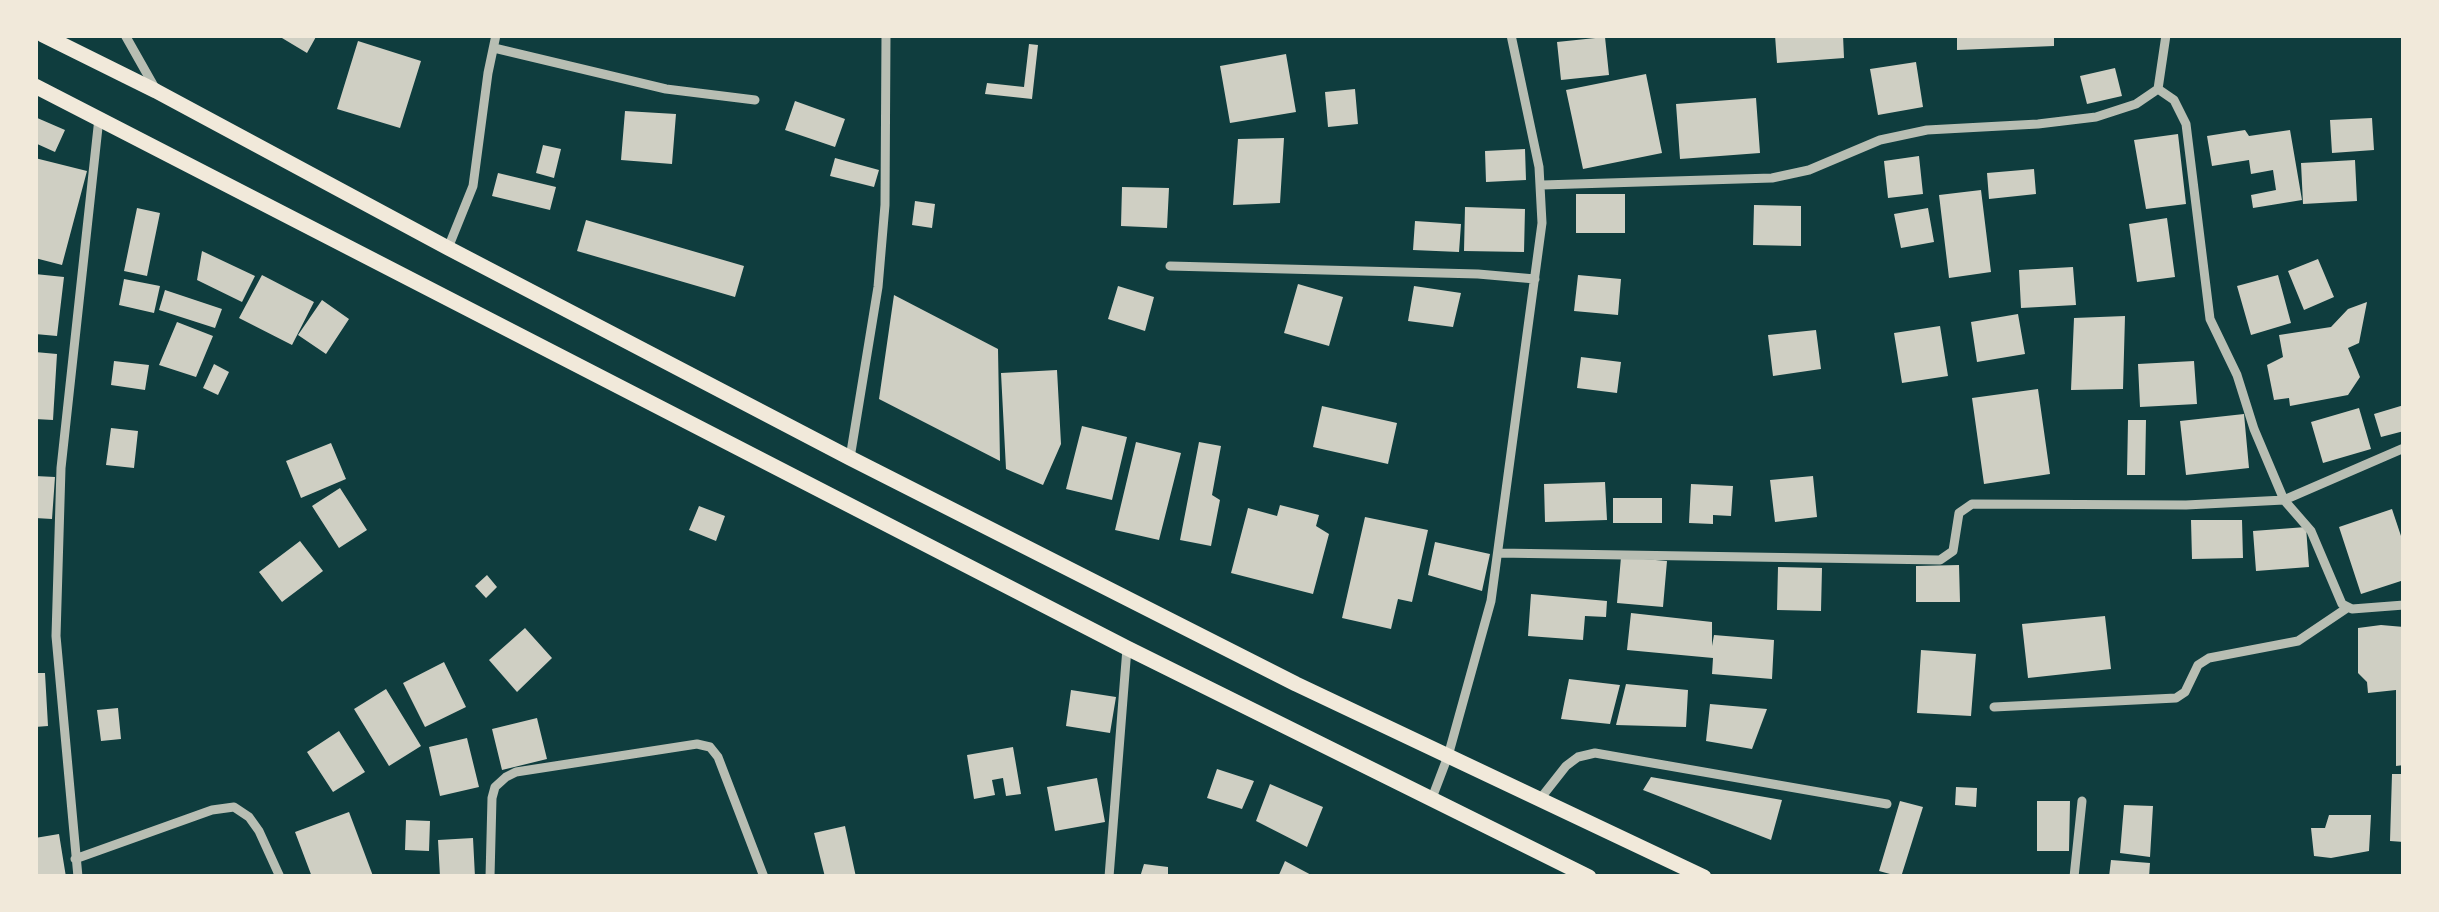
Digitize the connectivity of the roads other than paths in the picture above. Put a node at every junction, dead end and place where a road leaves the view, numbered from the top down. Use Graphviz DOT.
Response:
graph roads {
  1 [pos="43,35"];
  2 [pos="125,35"];
  3 [pos="496,35"];
  4 [pos="886,35"];
  5 [pos="1510,35"];
  6 [pos="2166,35"];
  7 [pos="494,48"];
  8 [pos="35,86"];
  9 [pos="2158,89"];
  10 [pos="156,91"];
  11 [pos="755,100"];
  12 [pos="99,116"];
  13 [pos="1542,186"];
  14 [pos="448,248"];
  15 [pos="1170,266"];
  16 [pos="1534,278"];
  17 [pos="2404,448"];
  18 [pos="850,458"];
  19 [pos="2284,500"];
  20 [pos="1498,553"];
  21 [pos="2404,605"];
  22 [pos="2347,608"];
  23 [pos="1127,648"];
  24 [pos="1994,707"];
  25 [pos="1448,756"];
  26 [pos="1432,798"];
  27 [pos="1540,799"];
  28 [pos="2082,802"];
  29 [pos="1887,804"];
  30 [pos="76,859"];
  31 [pos="78,877"];
  32 [pos="280,877"];
  33 [pos="490,877"];
  34 [pos="764,877"];
  35 [pos="1108,877"];
  36 [pos="1589,877"];
  37 [pos="1704,877"];
  38 [pos="2074,877"];
  1 -- 10 [label="highway"];
  2 -- 10 [label="street"];
  3 -- 7 [label="street"];
  4 -- 18 [label="street"];
  5 -- 13 [label="street"];
  6 -- 9 [label="street"];
  7 -- 11 [label="street"];
  7 -- 14 [label="street"];
  8 -- 12 [label="highway"];
  9 -- 13 [label="street"];
  9 -- 19 [label="street"];
  10 -- 14 [label="highway"];
  12 -- 23 [label="highway"];
  12 -- 30 [label="street"];
  13 -- 16 [label="street"];
  14 -- 18 [label="highway"];
  15 -- 16 [label="street"];
  16 -- 20 [label="street"];
  17 -- 19 [label="street"];
  18 -- 25 [label="highway"];
  19 -- 20 [label="street"];
  19 -- 22 [label="street"];
  20 -- 25 [label="street"];
  21 -- 22 [label="street"];
  22 -- 24 [label="street"];
  23 -- 26 [label="highway"];
  23 -- 35 [label="street"];
  25 -- 26 [label="street"];
  25 -- 27 [label="highway"];
  26 -- 36 [label="highway"];
  27 -- 29 [label="street"];
  27 -- 37 [label="highway"];
  28 -- 38 [label="street"];
  30 -- 31 [label="street"];
  30 -- 32 [label="street"];
  33 -- 34 [label="street"];
}
